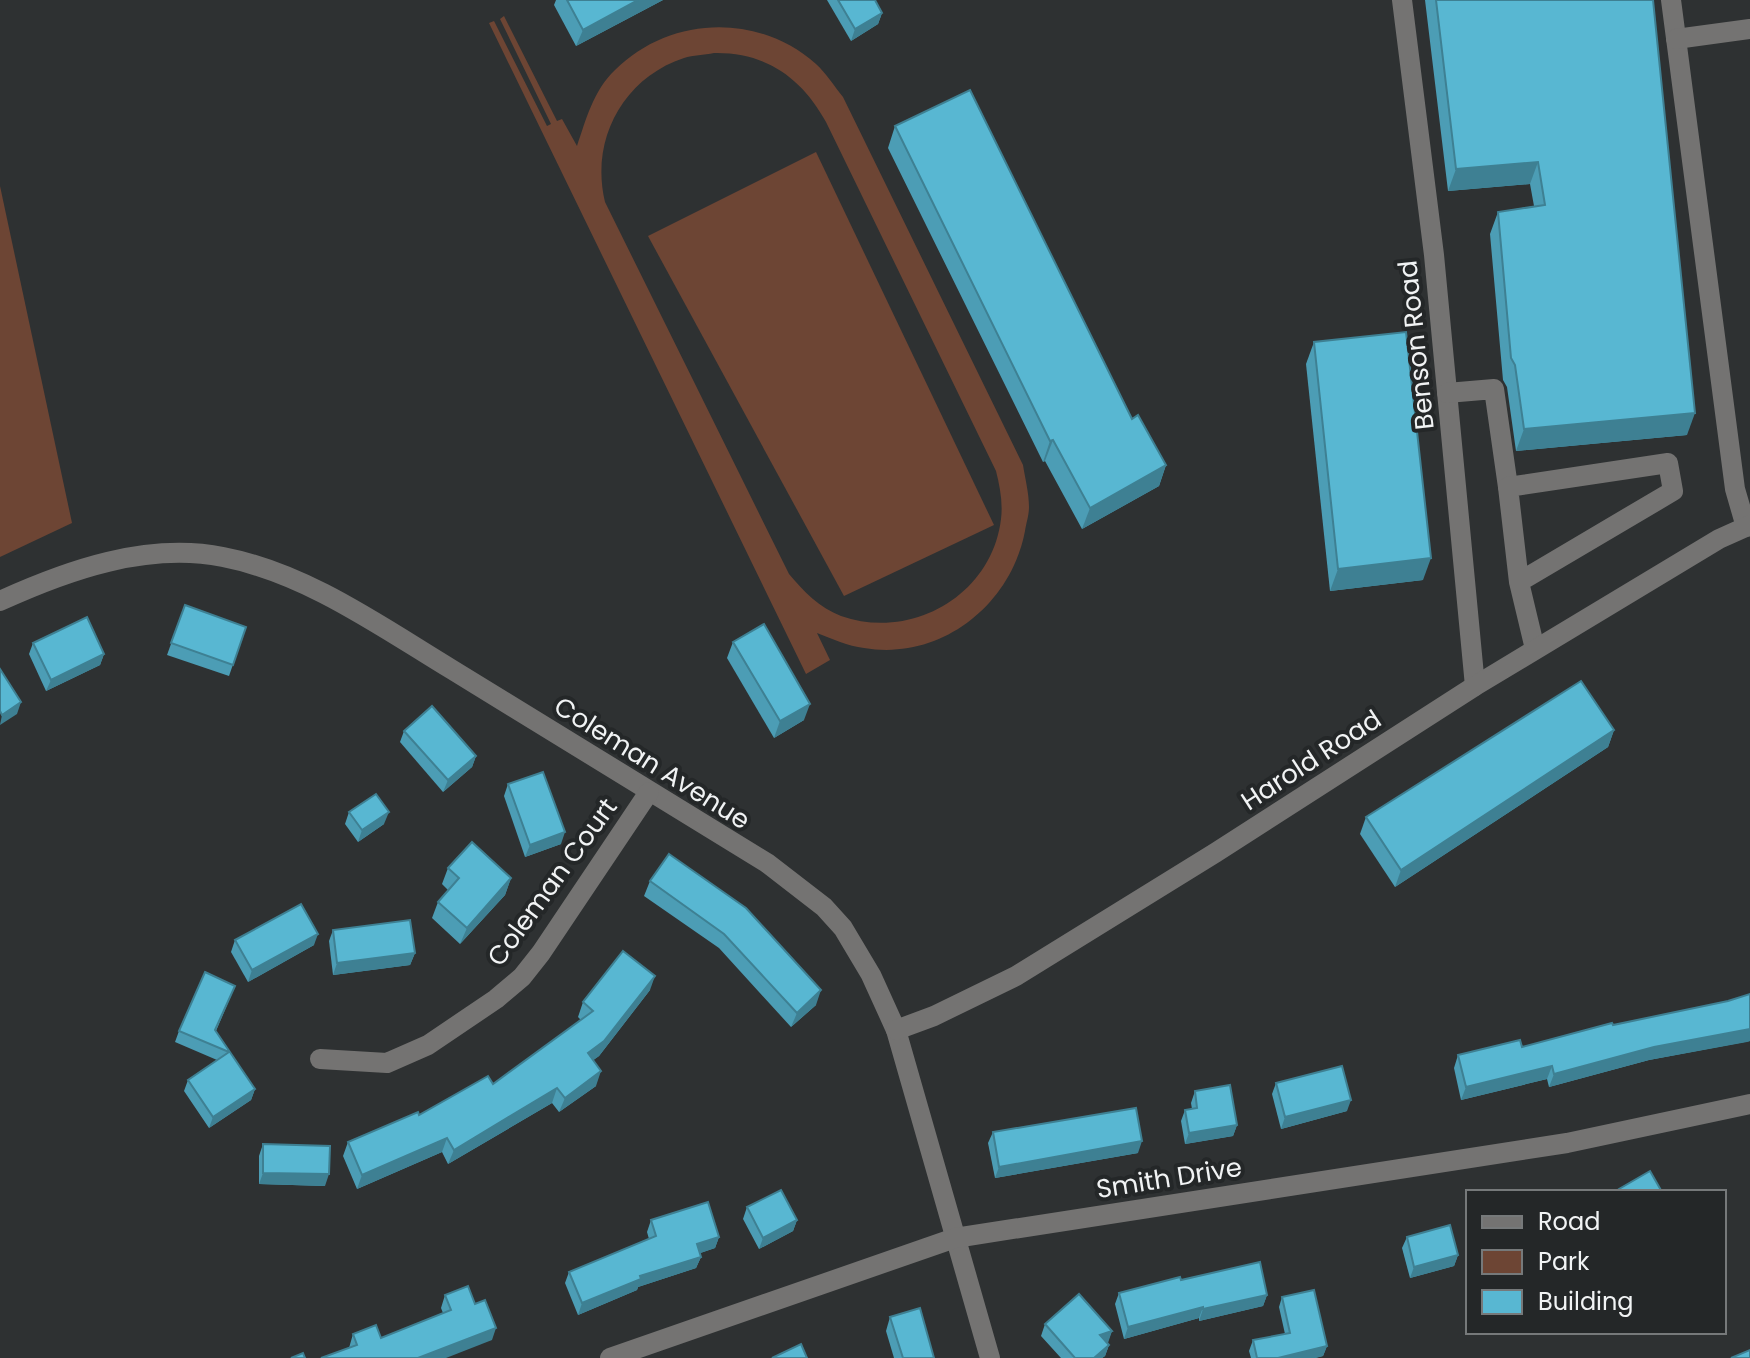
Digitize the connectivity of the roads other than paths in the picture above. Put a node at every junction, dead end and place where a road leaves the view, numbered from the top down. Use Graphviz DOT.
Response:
graph roads {
  1 [pos="1402,0"];
  2 [pos="1671,0"];
  3 [pos="1750,29"];
  4 [pos="1676,39"];
  5 [pos="1447,393"];
  6 [pos="1741,458"];
  7 [pos="1508,487"];
  8 [pos="1748,526"];
  9 [pos="1519,582"];
  10 [pos="0,601"];
  11 [pos="1535,649"];
  12 [pos="1475,686"];
  13 [pos="649,792"];
  14 [pos="896,1030"];
  15 [pos="320,1059"];
  16 [pos="1750,1104"];
  17 [pos="955,1238"];
  18 [pos="610,1358"];
  19 [pos="990,1358"];
  1 -- 5 [label="street, Benson Road"];
  2 -- 4 [label="street"];
  3 -- 4 [label="street"];
  4 -- 6 [label="street"];
  5 -- 7 [label="street"];
  5 -- 12 [label="street, Benson Road"];
  6 -- 8 [label="street"];
  7 -- 9 [label="street"];
  7 -- 9 [label="street"];
  8 -- 11 [label="street, Harold Road"];
  9 -- 11 [label="street"];
  10 -- 13 [label="street, Coleman Avenue"];
  11 -- 12 [label="street, Harold Road"];
  12 -- 14 [label="street, Harold Road"];
  13 -- 14 [label="street, Coleman Avenue"];
  13 -- 15 [label="street, Coleman Court"];
  14 -- 17 [label="street, Coleman Avenue"];
  16 -- 17 [label="street, Smith Drive"];
  17 -- 18 [label="street, Smith Drive"];
  17 -- 19 [label="street, Coleman Avenue"];
}
